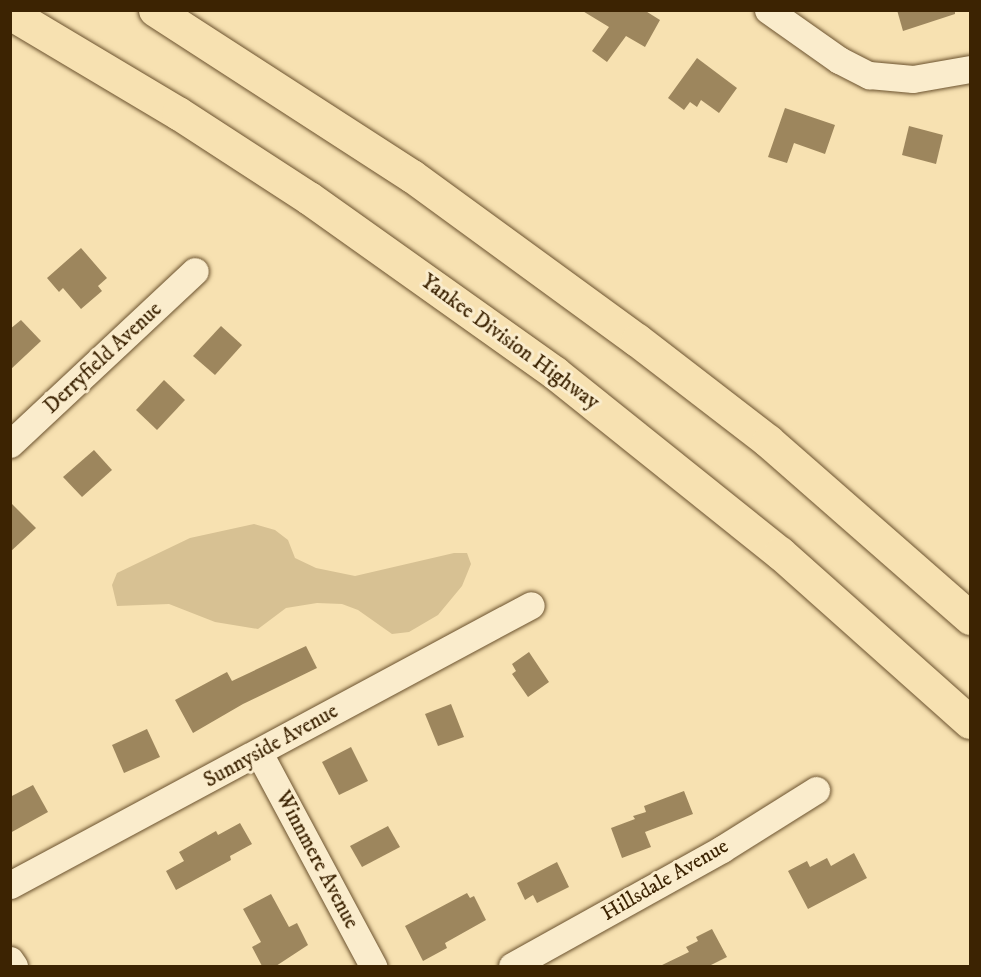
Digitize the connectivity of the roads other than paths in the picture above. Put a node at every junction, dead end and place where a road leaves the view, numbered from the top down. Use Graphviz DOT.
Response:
graph roads {
  1 [pos="155,10"];
  2 [pos="768,10"];
  3 [pos="10,14"];
  4 [pos="970,69"];
  5 [pos="195,271"];
  6 [pos="10,444"];
  7 [pos="911,566"];
  8 [pos="531,605"];
  9 [pos="970,610"];
  10 [pos="970,618"];
  11 [pos="970,723"];
  12 [pos="259,753"];
  13 [pos="816,790"];
  14 [pos="10,885"];
  15 [pos="10,960"];
  16 [pos="14,966"];
  17 [pos="373,966"];
  18 [pos="512,966"];
  1 -- 7 [label="highway"];
  2 -- 4 [label="street"];
  3 -- 11 [label="highway, Yankee Division Highway"];
  5 -- 6 [label="street, Derryfield Avenue"];
  7 -- 9 [label="highway"];
  7 -- 10 [label="highway"];
  8 -- 12 [label="street, Sunnyside Avenue"];
  12 -- 14 [label="street, Sunnyside Avenue"];
  12 -- 17 [label="street, Winnmere Avenue"];
  13 -- 18 [label="street, Hillsdale Avenue"];
  15 -- 16 [label="street"];
}
